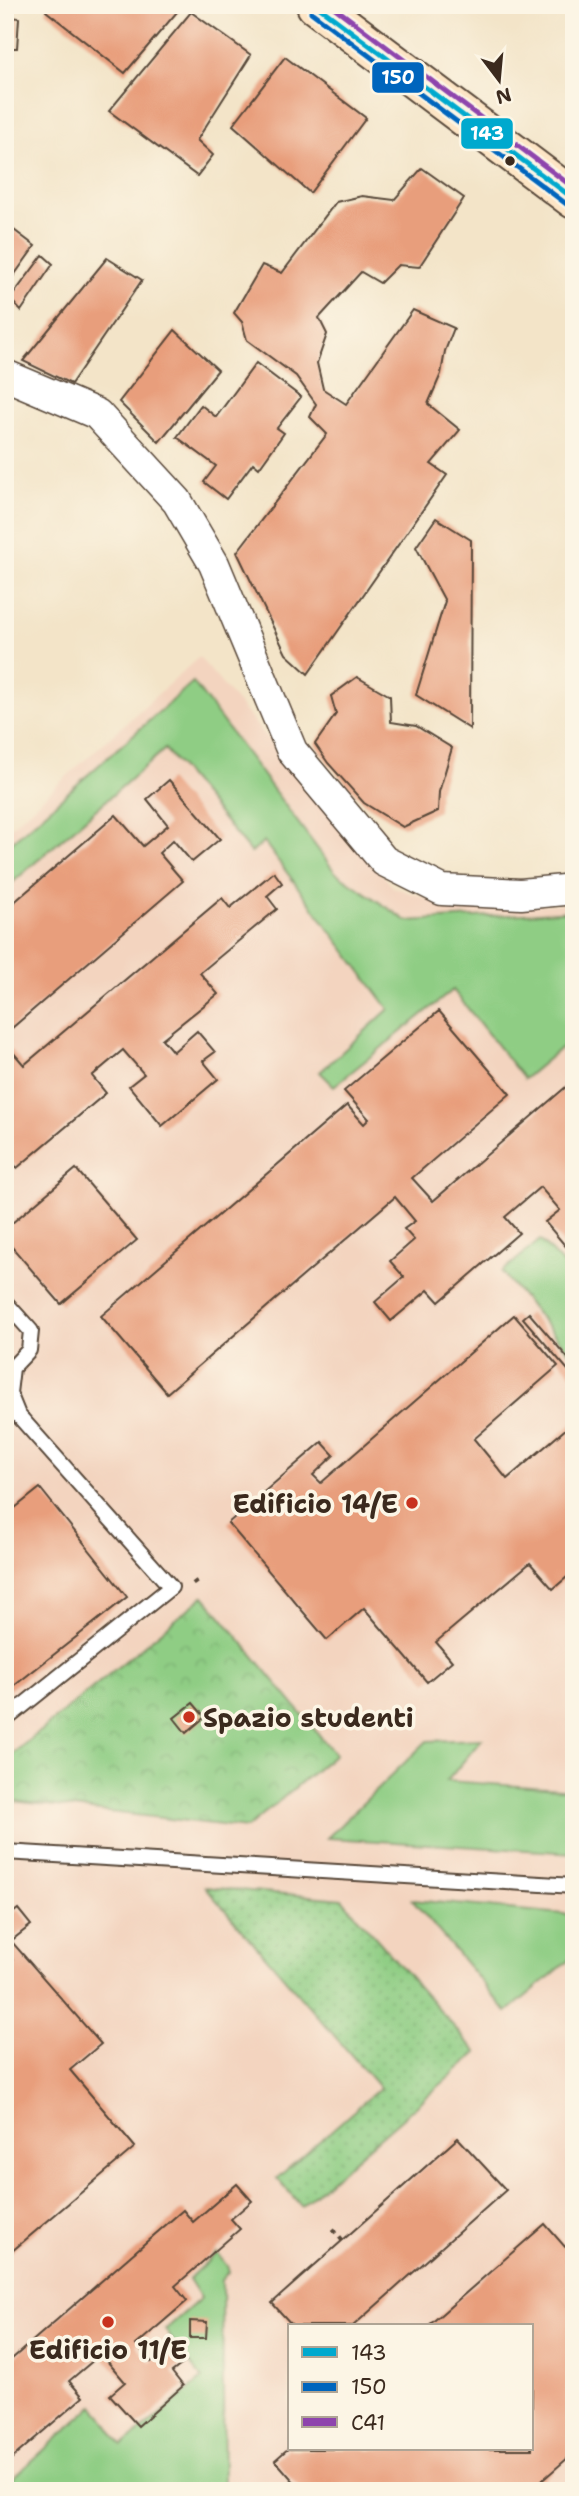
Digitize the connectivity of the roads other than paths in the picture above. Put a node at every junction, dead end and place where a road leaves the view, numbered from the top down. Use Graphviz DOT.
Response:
graph roads {
  1 [pos="316,5"];
  2 [pos="574,199"];
  3 [pos="5,375"];
  4 [pos="574,888"];
  5 [pos="5,1302"];
  6 [pos="5,1720"];
  7 [pos="5,1852"];
  8 [pos="574,1886"];
  1 -- 2 [label="street"];
  3 -- 4 [label="street"];
  5 -- 6 [label="lane"];
  7 -- 8 [label="lane"];
}
